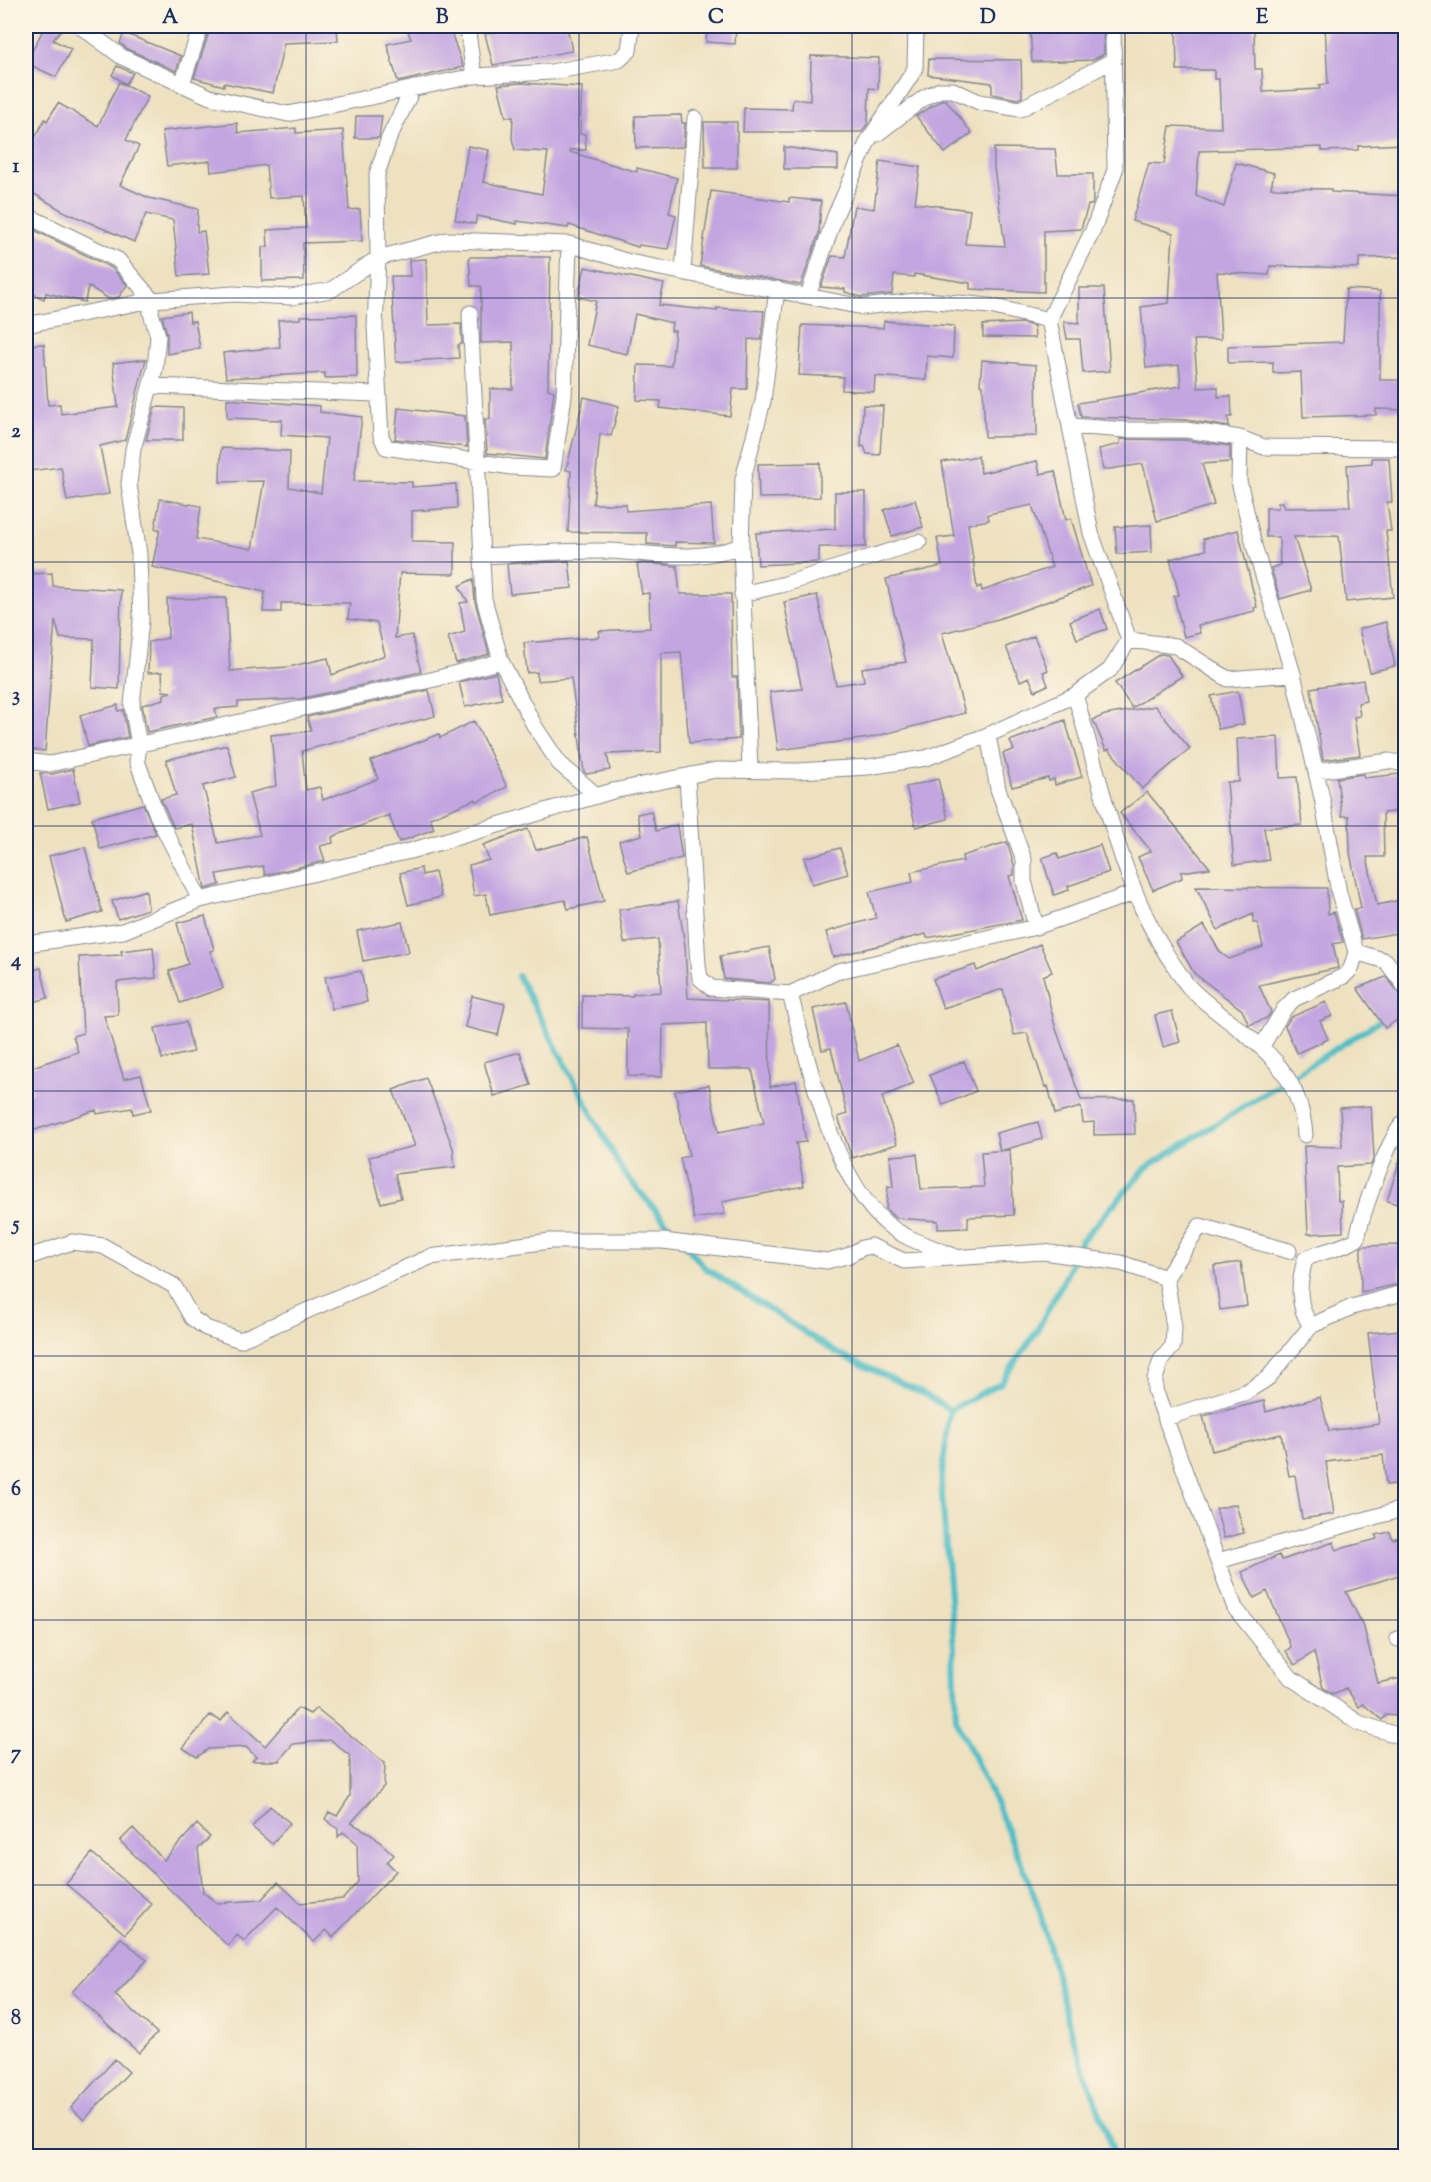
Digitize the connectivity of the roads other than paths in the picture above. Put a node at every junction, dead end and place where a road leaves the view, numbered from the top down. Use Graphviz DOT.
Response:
graph roads {
  1 [pos="80,26"];
  2 [pos="201,26"];
  3 [pos="467,26"];
  4 [pos="632,26"];
  5 [pos="916,26"];
  6 [pos="1113,26"];
  7 [pos="1114,60"];
  8 [pos="474,76"];
  9 [pos="182,84"];
  10 [pos="413,88"];
  11 [pos="695,118"];
  12 [pos="868,141"];
  13 [pos="26,215"];
  14 [pos="569,244"];
  15 [pos="378,258"];
  16 [pos="683,271"];
  17 [pos="777,290"];
  18 [pos="808,296"];
  19 [pos="152,300"];
  20 [pos="470,313"];
  21 [pos="1049,320"];
  22 [pos="26,325"];
  23 [pos="151,386"];
  24 [pos="377,394"];
  25 [pos="1070,426"];
  26 [pos="1240,438"];
  27 [pos="1406,448"];
  28 [pos="475,460"];
  29 [pos="919,542"];
  30 [pos="741,546"];
  31 [pos="483,556"];
  32 [pos="742,594"];
  33 [pos="1129,640"];
  34 [pos="501,662"];
  35 [pos="1293,674"];
  36 [pos="1075,695"];
  37 [pos="988,735"];
  38 [pos="139,745"];
  39 [pos="26,761"];
  40 [pos="1406,764"];
  41 [pos="750,769"];
  42 [pos="1316,771"];
  43 [pos="687,776"];
  44 [pos="597,796"];
  45 [pos="1134,893"];
  46 [pos="200,900"];
  47 [pos="1036,927"];
  48 [pos="26,944"];
  49 [pos="1356,952"];
  50 [pos="1406,988"];
  51 [pos="790,994"];
  52 [pos="1262,1046"];
  53 [pos="1406,1121"];
  54 [pos="1305,1135"];
  55 [pos="1289,1251"];
  56 [pos="26,1258"];
  57 [pos="960,1258"];
  58 [pos="1166,1278"];
  59 [pos="1406,1292"];
  60 [pos="1311,1326"];
  61 [pos="1166,1418"];
  62 [pos="1406,1508"];
  63 [pos="1218,1561"];
  64 [pos="1406,1738"];
  1 -- 9 [label="street"];
  2 -- 9 [label="street"];
  3 -- 8 [label="street"];
  4 -- 8 [label="street"];
  5 -- 12 [label="street"];
  6 -- 7 [label="street"];
  7 -- 12 [label="street"];
  7 -- 21 [label="street"];
  8 -- 10 [label="street"];
  9 -- 10 [label="street"];
  10 -- 15 [label="street"];
  11 -- 16 [label="street"];
  12 -- 18 [label="street"];
  13 -- 19 [label="street"];
  14 -- 15 [label="street"];
  14 -- 16 [label="street"];
  14 -- 28 [label="street"];
  15 -- 19 [label="street"];
  15 -- 24 [label="street"];
  16 -- 17 [label="street"];
  17 -- 18 [label="street"];
  17 -- 30 [label="street"];
  18 -- 21 [label="street"];
  19 -- 22 [label="street"];
  19 -- 23 [label="street"];
  20 -- 28 [label="street"];
  21 -- 25 [label="street"];
  23 -- 24 [label="street"];
  23 -- 38 [label="street"];
  24 -- 28 [label="street"];
  25 -- 26 [label="street"];
  25 -- 33 [label="street"];
  26 -- 27 [label="street"];
  26 -- 35 [label="street"];
  28 -- 31 [label="street"];
  29 -- 32 [label="street"];
  30 -- 31 [label="street"];
  30 -- 32 [label="street"];
  31 -- 34 [label="street"];
  32 -- 41 [label="street"];
  33 -- 35 [label="street"];
  33 -- 36 [label="street"];
  34 -- 38 [label="street"];
  34 -- 44 [label="street"];
  35 -- 42 [label="street"];
  36 -- 37 [label="street"];
  36 -- 45 [label="street"];
  37 -- 41 [label="street"];
  37 -- 47 [label="street"];
  38 -- 39 [label="street"];
  38 -- 46 [label="street"];
  40 -- 42 [label="street"];
  41 -- 43 [label="street"];
  42 -- 49 [label="street"];
  43 -- 44 [label="street"];
  43 -- 51 [label="street"];
  44 -- 46 [label="street"];
  45 -- 47 [label="street"];
  45 -- 52 [label="street"];
  46 -- 48 [label="street"];
  47 -- 51 [label="street"];
  49 -- 50 [label="street"];
  49 -- 52 [label="street"];
  51 -- 57 [label="street"];
  52 -- 54 [label="street"];
  53 -- 60 [label="street"];
  55 -- 58 [label="street"];
  56 -- 57 [label="street"];
  57 -- 58 [label="street"];
  58 -- 61 [label="street"];
  59 -- 60 [label="street"];
  60 -- 61 [label="street"];
  61 -- 63 [label="street"];
  62 -- 63 [label="street"];
  63 -- 64 [label="street"];
}
